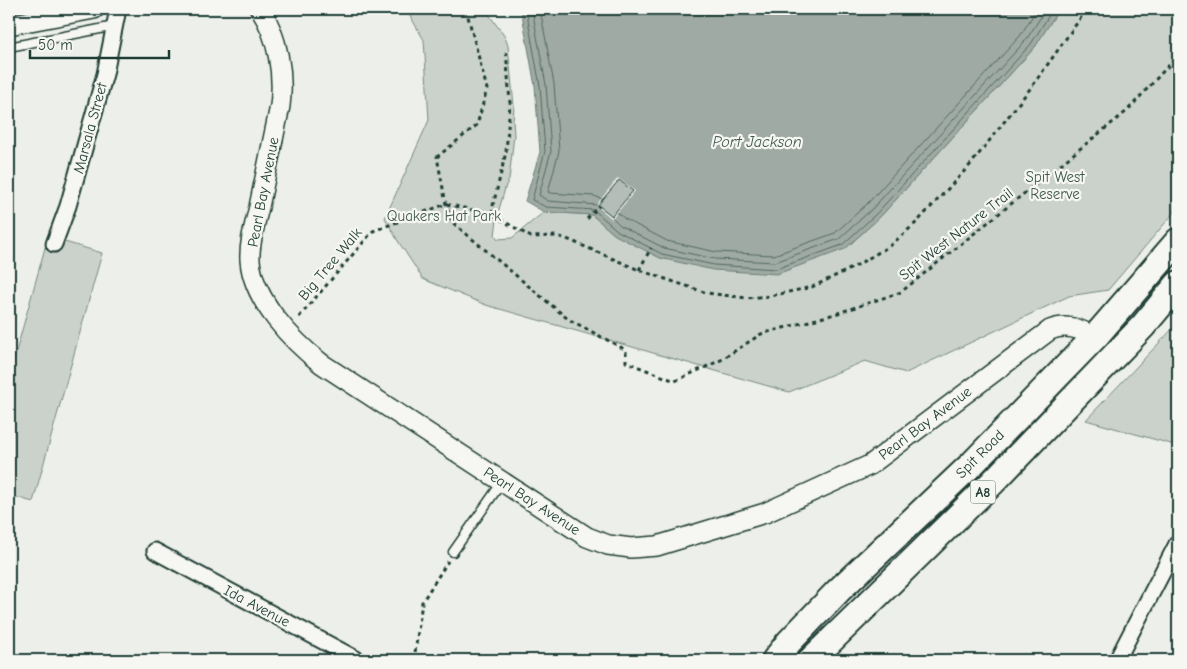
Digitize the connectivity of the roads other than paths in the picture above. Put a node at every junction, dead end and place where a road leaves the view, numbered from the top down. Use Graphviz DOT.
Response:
graph roads {
  1 [pos="94,9"];
  2 [pos="118,9"];
  3 [pos="260,9"];
  4 [pos="9,25"];
  5 [pos="115,26"];
  6 [pos="9,47"];
  7 [pos="1178,241"];
  8 [pos="54,244"];
  9 [pos="1178,284"];
  10 [pos="1095,337"];
  11 [pos="502,482"];
  12 [pos="1178,542"];
  13 [pos="155,551"];
  14 [pos="454,552"];
  15 [pos="358,660"];
  16 [pos="775,660"];
  17 [pos="811,660"];
  18 [pos="1117,660"];
  1 -- 4 [label="street"];
  2 -- 5 [label="street, Marsala Street"];
  3 -- 11 [label="street, Pearl Bay Avenue"];
  5 -- 6 [label="lane"];
  5 -- 8 [label="street, Marsala Street"];
  7 -- 10 [label="highway, Spit Road / A8"];
  9 -- 17 [label="highway, Spit Road / A8"];
  10 -- 11 [label="street, Pearl Bay Avenue"];
  10 -- 16 [label="highway, Spit Road / A8"];
  11 -- 14 [label="lane"];
  12 -- 18 [label="street"];
  13 -- 15 [label="street, Ida Avenue"];
}
